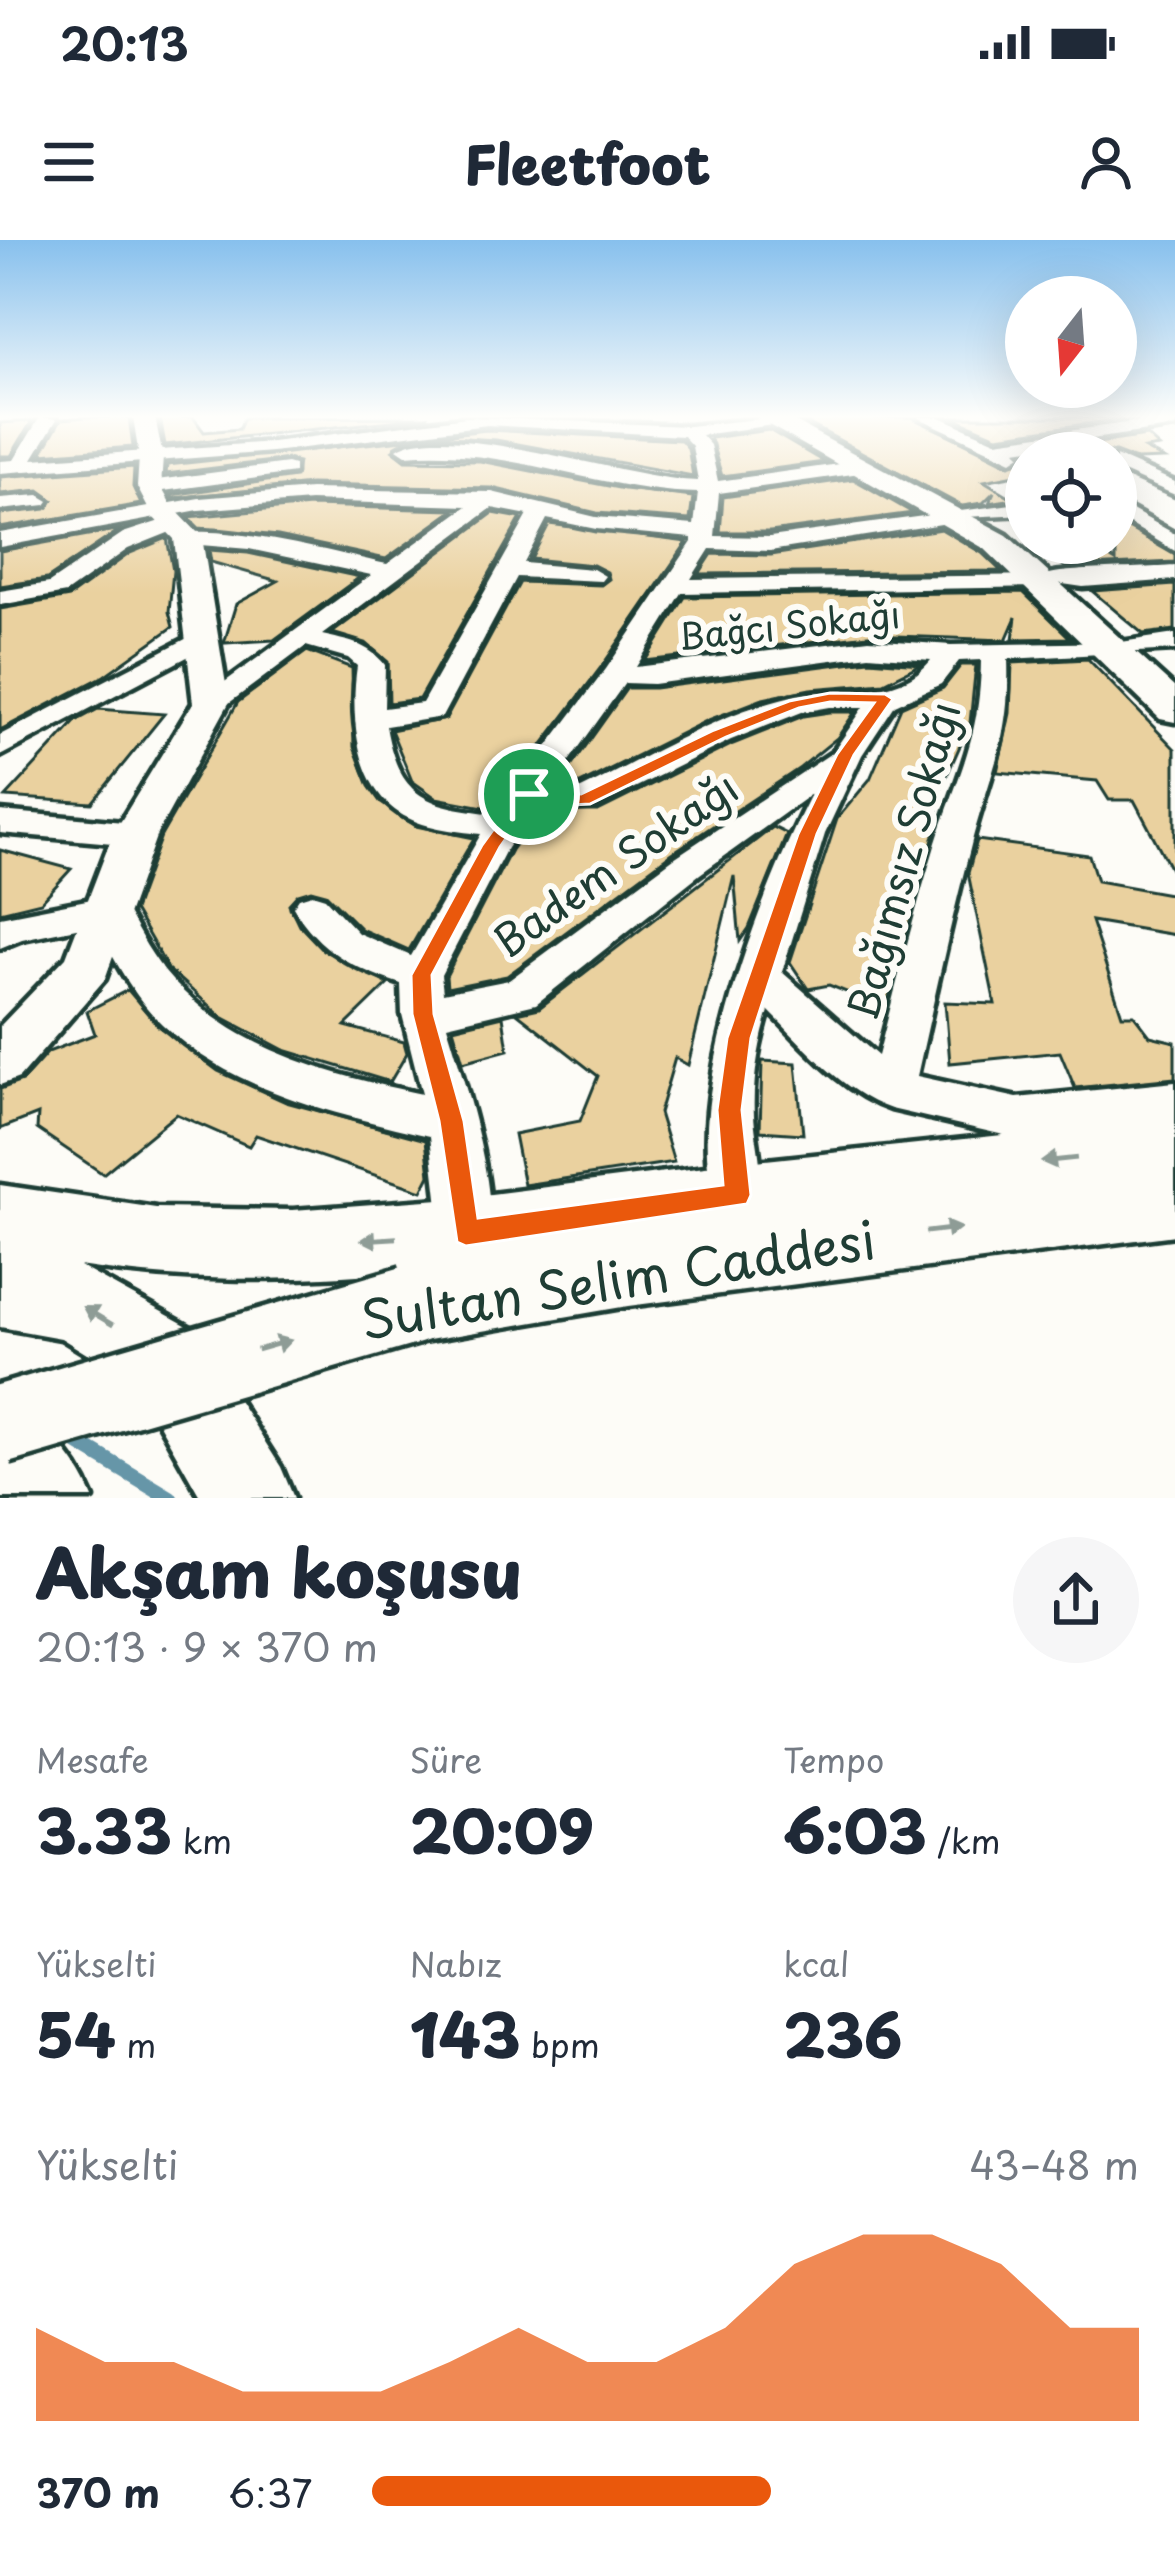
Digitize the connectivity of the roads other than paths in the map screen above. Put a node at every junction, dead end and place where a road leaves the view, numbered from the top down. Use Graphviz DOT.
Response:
graph roads {
  1 [pos="50,476"];
  2 [pos="158,476"];
  3 [pos="255,476"];
  4 [pos="271,476"];
  5 [pos="273,476"];
  6 [pos="524,476"];
  7 [pos="612,476"];
  8 [pos="707,476"];
  9 [pos="793,476"];
  10 [pos="887,476"];
  11 [pos="1144,476"];
  12 [pos="710,488"];
  13 [pos="1175,491"];
  14 [pos="274,497"];
  15 [pos="1137,499"];
  16 [pos="39,501"];
  17 [pos="488,501"];
  18 [pos="0,504"];
  19 [pos="165,504"];
  20 [pos="1005,510"];
  21 [pos="540,512"];
  22 [pos="963,515"];
  23 [pos="1137,518"];
  24 [pos="704,537"];
  25 [pos="0,540"];
  26 [pos="1175,544"];
  27 [pos="509,569"];
  28 [pos="392,572"];
  29 [pos="1175,573"];
  30 [pos="593,576"];
  31 [pos="1048,578"];
  32 [pos="679,585"];
  33 [pos="0,598"];
  34 [pos="304,638"];
  35 [pos="201,639"];
  36 [pos="1175,643"];
  37 [pos="1121,647"];
  38 [pos="994,652"];
  39 [pos="951,653"];
  40 [pos="617,674"];
  41 [pos="1175,688"];
  42 [pos="885,699"];
  43 [pos="211,703"];
  44 [pos="1175,710"];
  45 [pos="368,718"];
  46 [pos="0,747"];
  47 [pos="846,754"];
  48 [pos="529,794"];
  49 [pos="0,822"];
  50 [pos="503,826"];
  51 [pos="135,834"];
  52 [pos="312,907"];
  53 [pos="106,909"];
  54 [pos="0,934"];
  55 [pos="759,975"];
  56 [pos="422,994"];
  57 [pos="0,1062"];
  58 [pos="891,1090"];
  59 [pos="1175,1101"];
  60 [pos="452,1121"];
  61 [pos="1175,1147"];
  62 [pos="737,1195"];
  63 [pos="1175,1202"];
  64 [pos="0,1219"];
  65 [pos="466,1232"];
  66 [pos="0,1289"];
  67 [pos="0,1425"];
  68 [pos="0,1446"];
  69 [pos="49,1498"];
  70 [pos="250,1498"];
  1 -- 19 [label="street"];
  2 -- 19 [label="street"];
  3 -- 19 [label="street"];
  4 -- 14 [label="street"];
  5 -- 19 [label="street"];
  6 -- 17 [label="street"];
  7 -- 12 [label="street"];
  8 -- 12 [label="street"];
  9 -- 12 [label="street"];
  10 -- 22 [label="main road"];
  11 -- 13 [label="street"];
  12 -- 24 [label="street"];
  13 -- 15 [label="street"];
  14 -- 17 [label="street"];
  14 -- 19 [label="street"];
  16 -- 18 [label="street"];
  17 -- 21 [label="street"];
  17 -- 28 [label="street"];
  19 -- 25 [label="street"];
  19 -- 28 [label="street"];
  19 -- 33 [label="street"];
  19 -- 35 [label="street"];
  20 -- 22 [label="street"];
  21 -- 24 [label="street"];
  21 -- 27 [label="street"];
  22 -- 24 [label="street"];
  22 -- 31 [label="main road"];
  23 -- 26 [label="street"];
  24 -- 32 [label="street"];
  27 -- 30 [label="street"];
  27 -- 45 [label="street"];
  28 -- 34 [label="street"];
  29 -- 31 [label="street"];
  31 -- 32 [label="street"];
  31 -- 37 [label="main road"];
  32 -- 40 [label="street"];
  34 -- 43 [label="street"];
  34 -- 45 [label="street"];
  35 -- 43 [label="street"];
  35 -- 46 [label="street"];
  36 -- 37 [label="street, Bağcı Sokağı"];
  37 -- 38 [label="street, Bağcı Sokağı"];
  37 -- 41 [label="main road"];
  37 -- 44 [label="main road"];
  38 -- 39 [label="street, Bağcı Sokağı"];
  38 -- 58 [label="street, Bağımsız Sokağı"];
  39 -- 40 [label="street, Bağcı Sokağı"];
  39 -- 42 [label="street"];
  40 -- 48 [label="street"];
  42 -- 47 [label="street"];
  42 -- 48 [label="street"];
  43 -- 51 [label="street"];
  45 -- 50 [label="street"];
  47 -- 55 [label="street"];
  47 -- 56 [label="street, Badem Sokağı"];
  48 -- 50 [label="street"];
  49 -- 51 [label="street"];
  50 -- 56 [label="street"];
  51 -- 53 [label="street"];
  52 -- 56 [label="street"];
  53 -- 54 [label="street"];
  53 -- 57 [label="street"];
  53 -- 60 [label="street"];
  55 -- 58 [label="street"];
  55 -- 62 [label="street"];
  56 -- 60 [label="street"];
  58 -- 59 [label="street"];
  60 -- 65 [label="street"];
  61 -- 62 [label="main road, Sultan Selim Caddesi, one-way"];
  62 -- 65 [label="main road, Sultan Selim Caddesi"];
  67 -- 63 [label="main road, Sultan Selim Caddesi, one-way, bridge"];
  65 -- 64 [label="main road, Sultan Selim Caddesi, one-way"];
  70 -- 66 [label="main road, one-way"];
  68 -- 69 [label="main road"];
}
